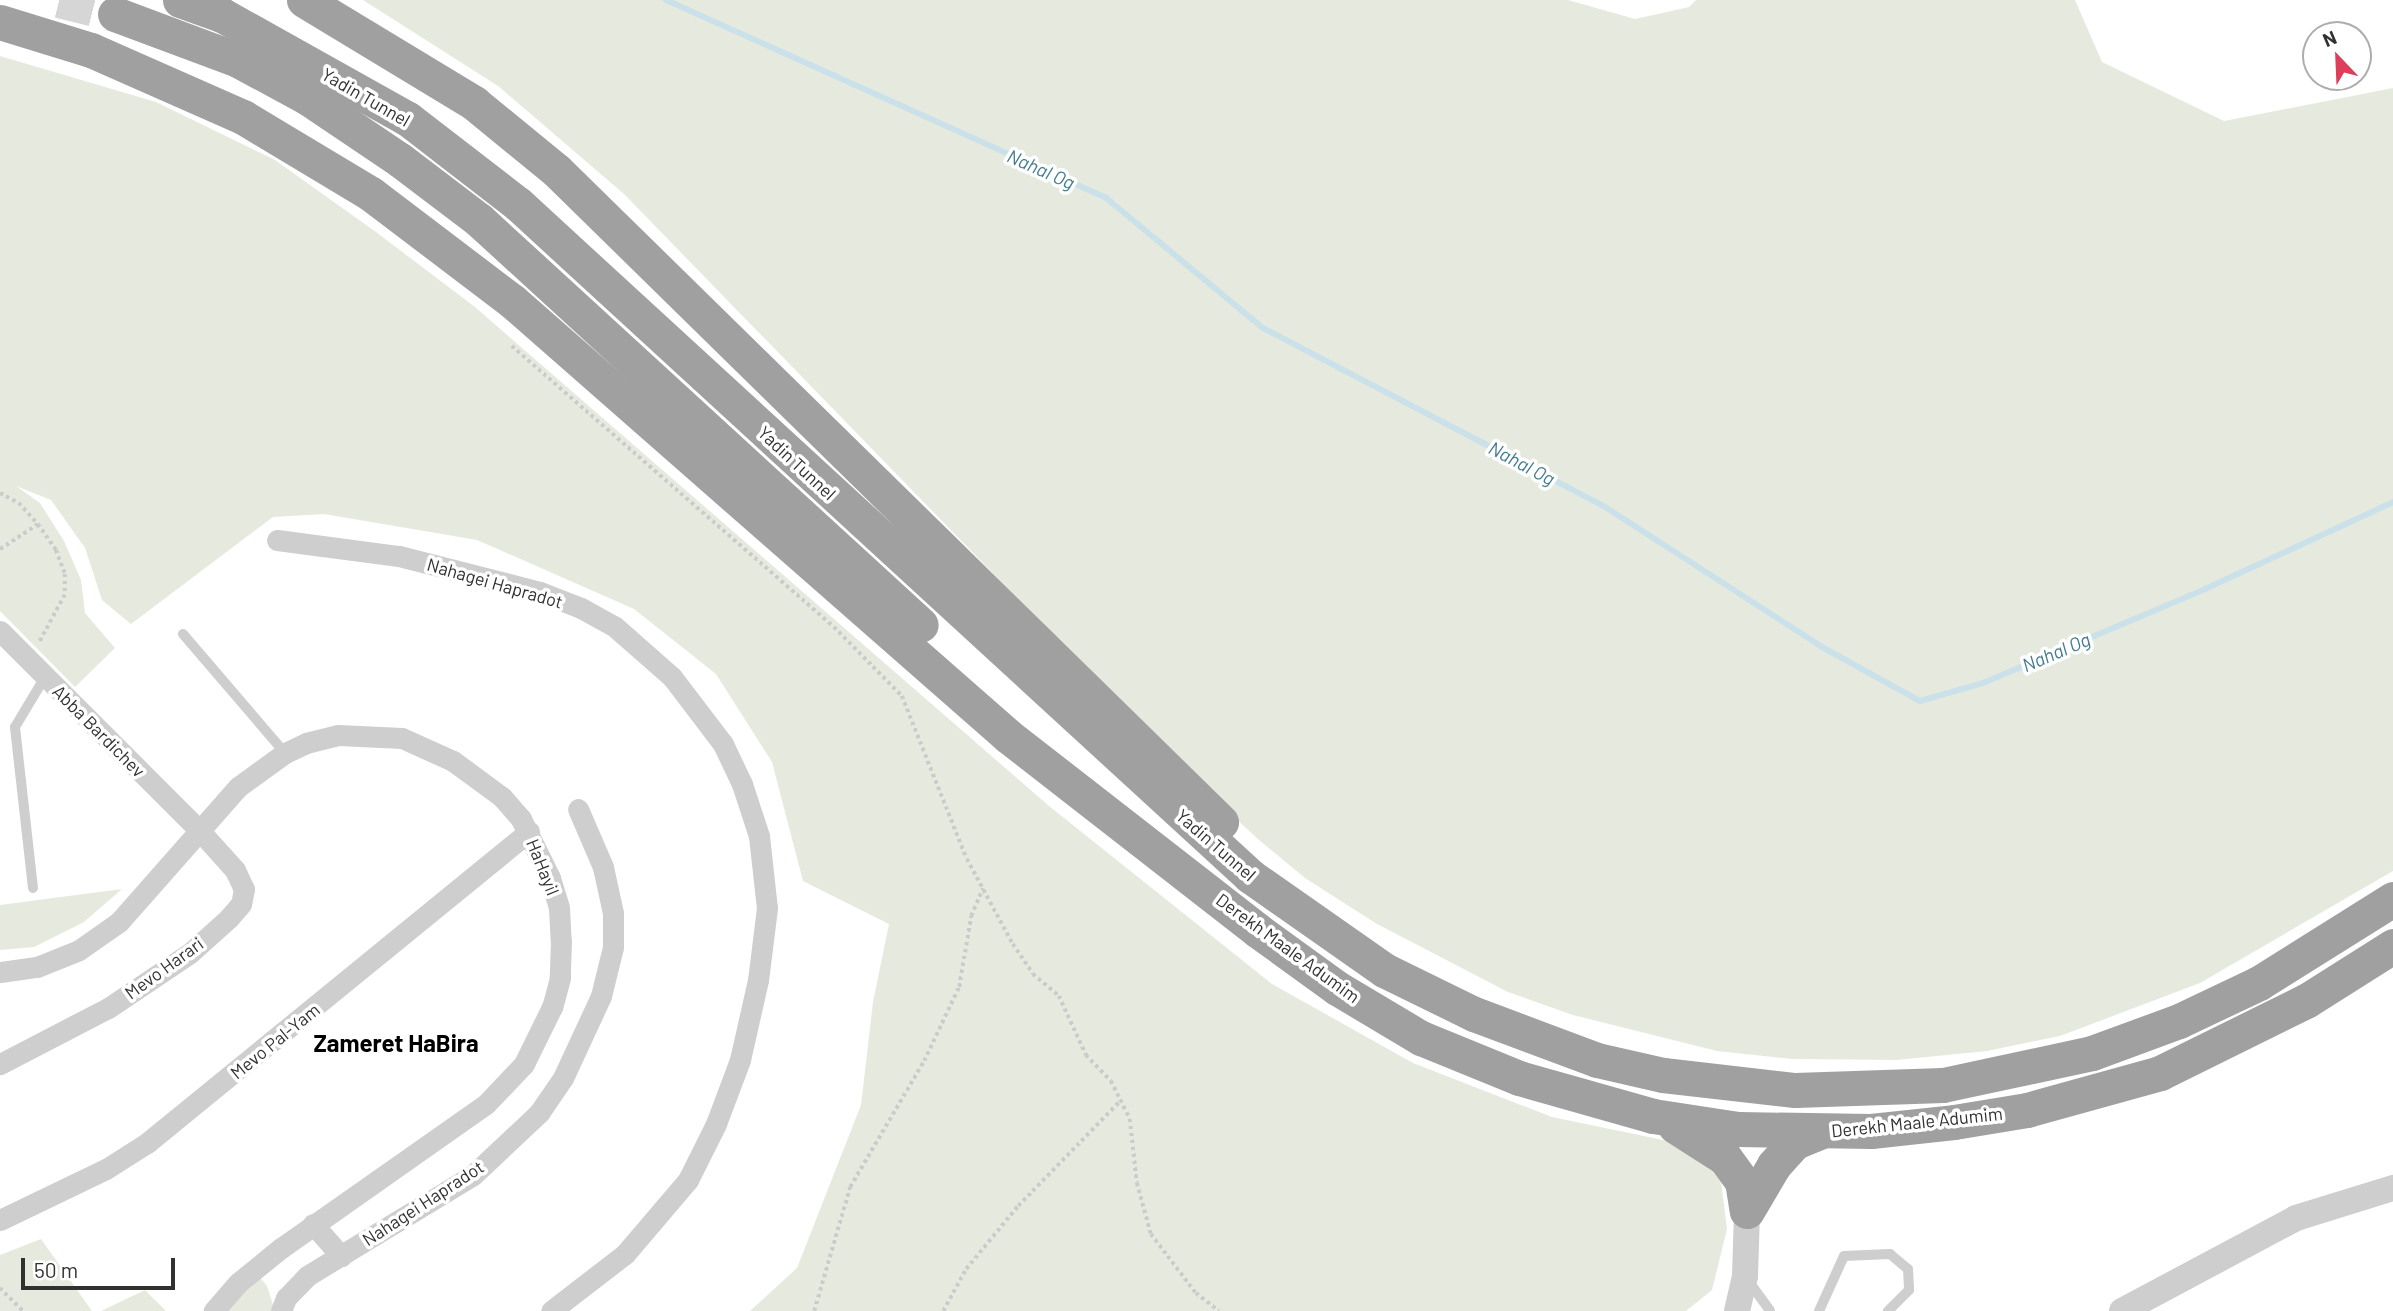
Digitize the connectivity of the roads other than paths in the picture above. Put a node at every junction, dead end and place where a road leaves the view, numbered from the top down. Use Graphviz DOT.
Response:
graph roads {
  1 [pos="180,0"];
  2 [pos="304,0"];
  3 [pos="115,14"];
  4 [pos="0,22"];
  5 [pos="277,540"];
  6 [pos="0,631"];
  7 [pos="183,634"];
  8 [pos="45,677"];
  9 [pos="285,753"];
  10 [pos="578,809"];
  11 [pos="200,830"];
  12 [pos="529,832"];
  13 [pos="1180,866"];
  14 [pos="33,888"];
  15 [pos="2393,899"];
  16 [pos="2393,946"];
  17 [pos="1384,970"];
  18 [pos="0,972"];
  19 [pos="0,1064"];
  20 [pos="1653,1116"];
  21 [pos="1820,1132"];
  22 [pos="2393,1188"];
  23 [pos="1748,1212"];
  24 [pos="0,1220"];
  25 [pos="313,1224"];
  26 [pos="341,1256"];
  27 [pos="1745,1276"];
  28 [pos="214,1311"];
  29 [pos="281,1311"];
  30 [pos="551,1311"];
  31 [pos="1737,1311"];
  32 [pos="1770,1311"];
  33 [pos="1819,1311"];
  34 [pos="1888,1311"];
  35 [pos="2122,1311"];
  1 -- 17 [label="highway, Yadin Tunnel"];
  2 -- 17 [label="highway"];
  3 -- 13 [label="highway, Yadin Tunnel"];
  4 -- 13 [label="highway"];
  5 -- 30 [label="street, Nahagei Hapradot"];
  6 -- 8 [label="street, Abba Bardichev"];
  7 -- 9 [label="lane"];
  8 -- 11 [label="street, Abba Bardichev"];
  8 -- 14 [label="lane"];
  9 -- 11 [label="street, HaHayil"];
  9 -- 12 [label="street, HaHayil"];
  10 -- 26 [label="street, Nahagei Hapradot"];
  11 -- 18 [label="street, HaHayil"];
  11 -- 19 [label="street, Mevo Harari"];
  12 -- 24 [label="street, Mevo Pal-Yam"];
  12 -- 25 [label="street, HaHayil"];
  13 -- 20 [label="highway, Derekh Maale Adumim"];
  15 -- 17 [label="highway, Derekh Maale Adumim"];
  16 -- 21 [label="highway, Derekh Maale Adumim"];
  20 -- 21 [label="highway, Derekh Maale Adumim"];
  20 -- 23 [label="highway"];
  21 -- 23 [label="highway"];
  22 -- 35 [label="street"];
  23 -- 27 [label="street"];
  25 -- 26 [label="street"];
  25 -- 28 [label="street, HaHayil"];
  26 -- 29 [label="street, Nahagei Hapradot"];
  27 -- 31 [label="street"];
  27 -- 32 [label="lane"];
  33 -- 34 [label="lane"];
}
